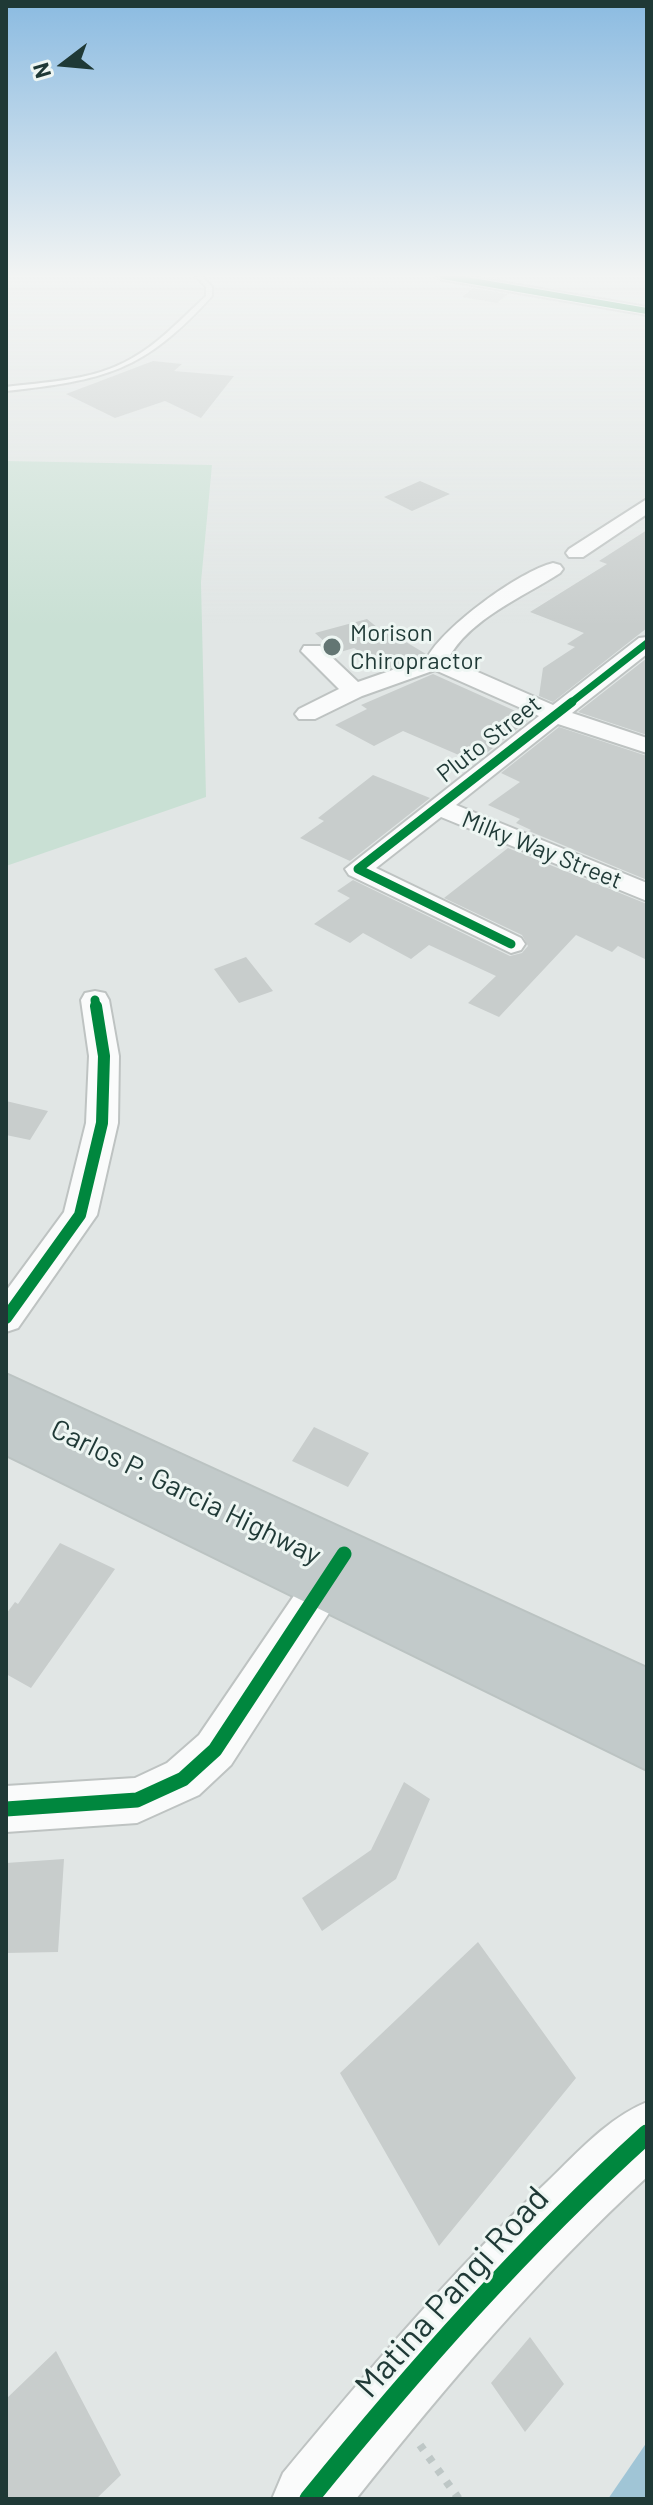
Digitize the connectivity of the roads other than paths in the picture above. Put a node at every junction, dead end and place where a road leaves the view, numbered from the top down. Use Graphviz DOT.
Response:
graph roads {
  1 [pos="647,505"];
  2 [pos="576,553"];
  3 [pos="553,569"];
  4 [pos="647,643"];
  5 [pos="312,651"];
  6 [pos="436,662"];
  7 [pos="354,691"];
  8 [pos="307,714"];
  9 [pos="556,715"];
  10 [pos="647,746"];
  11 [pos="437,806"];
  12 [pos="647,893"];
  13 [pos="511,944"];
  14 [pos="95,1000"];
  15 [pos="6,1318"];
  16 [pos="6,1394"];
  17 [pos="6,1432"];
  18 [pos="334,1570"];
  19 [pos="647,1696"];
  20 [pos="647,1742"];
  21 [pos="6,1809"];
  22 [pos="647,2134"];
  23 [pos="309,2499"];
  1 -- 2 [label="street"];
  3 -- 6 [label="street"];
  4 -- 9 [label="street, Pluto Street"];
  5 -- 7 [label="street"];
  6 -- 7 [label="street"];
  6 -- 9 [label="street"];
  7 -- 8 [label="street"];
  9 -- 10 [label="street"];
  9 -- 11 [label="street, Pluto Street"];
  11 -- 12 [label="street, Milky Way Street"];
  11 -- 13 [label="street, Pluto Street"];
  14 -- 15 [label="street"];
  16 -- 18 [label="highway, Carlos P. Garcia Highway"];
  17 -- 18 [label="highway, Carlos P. Garcia Highway"];
  18 -- 19 [label="highway, Carlos P. Garcia Highway"];
  18 -- 20 [label="highway, Carlos P. Garcia Highway"];
  18 -- 21 [label="street"];
  22 -- 23 [label="street, Matina Pangi Road"];
}
